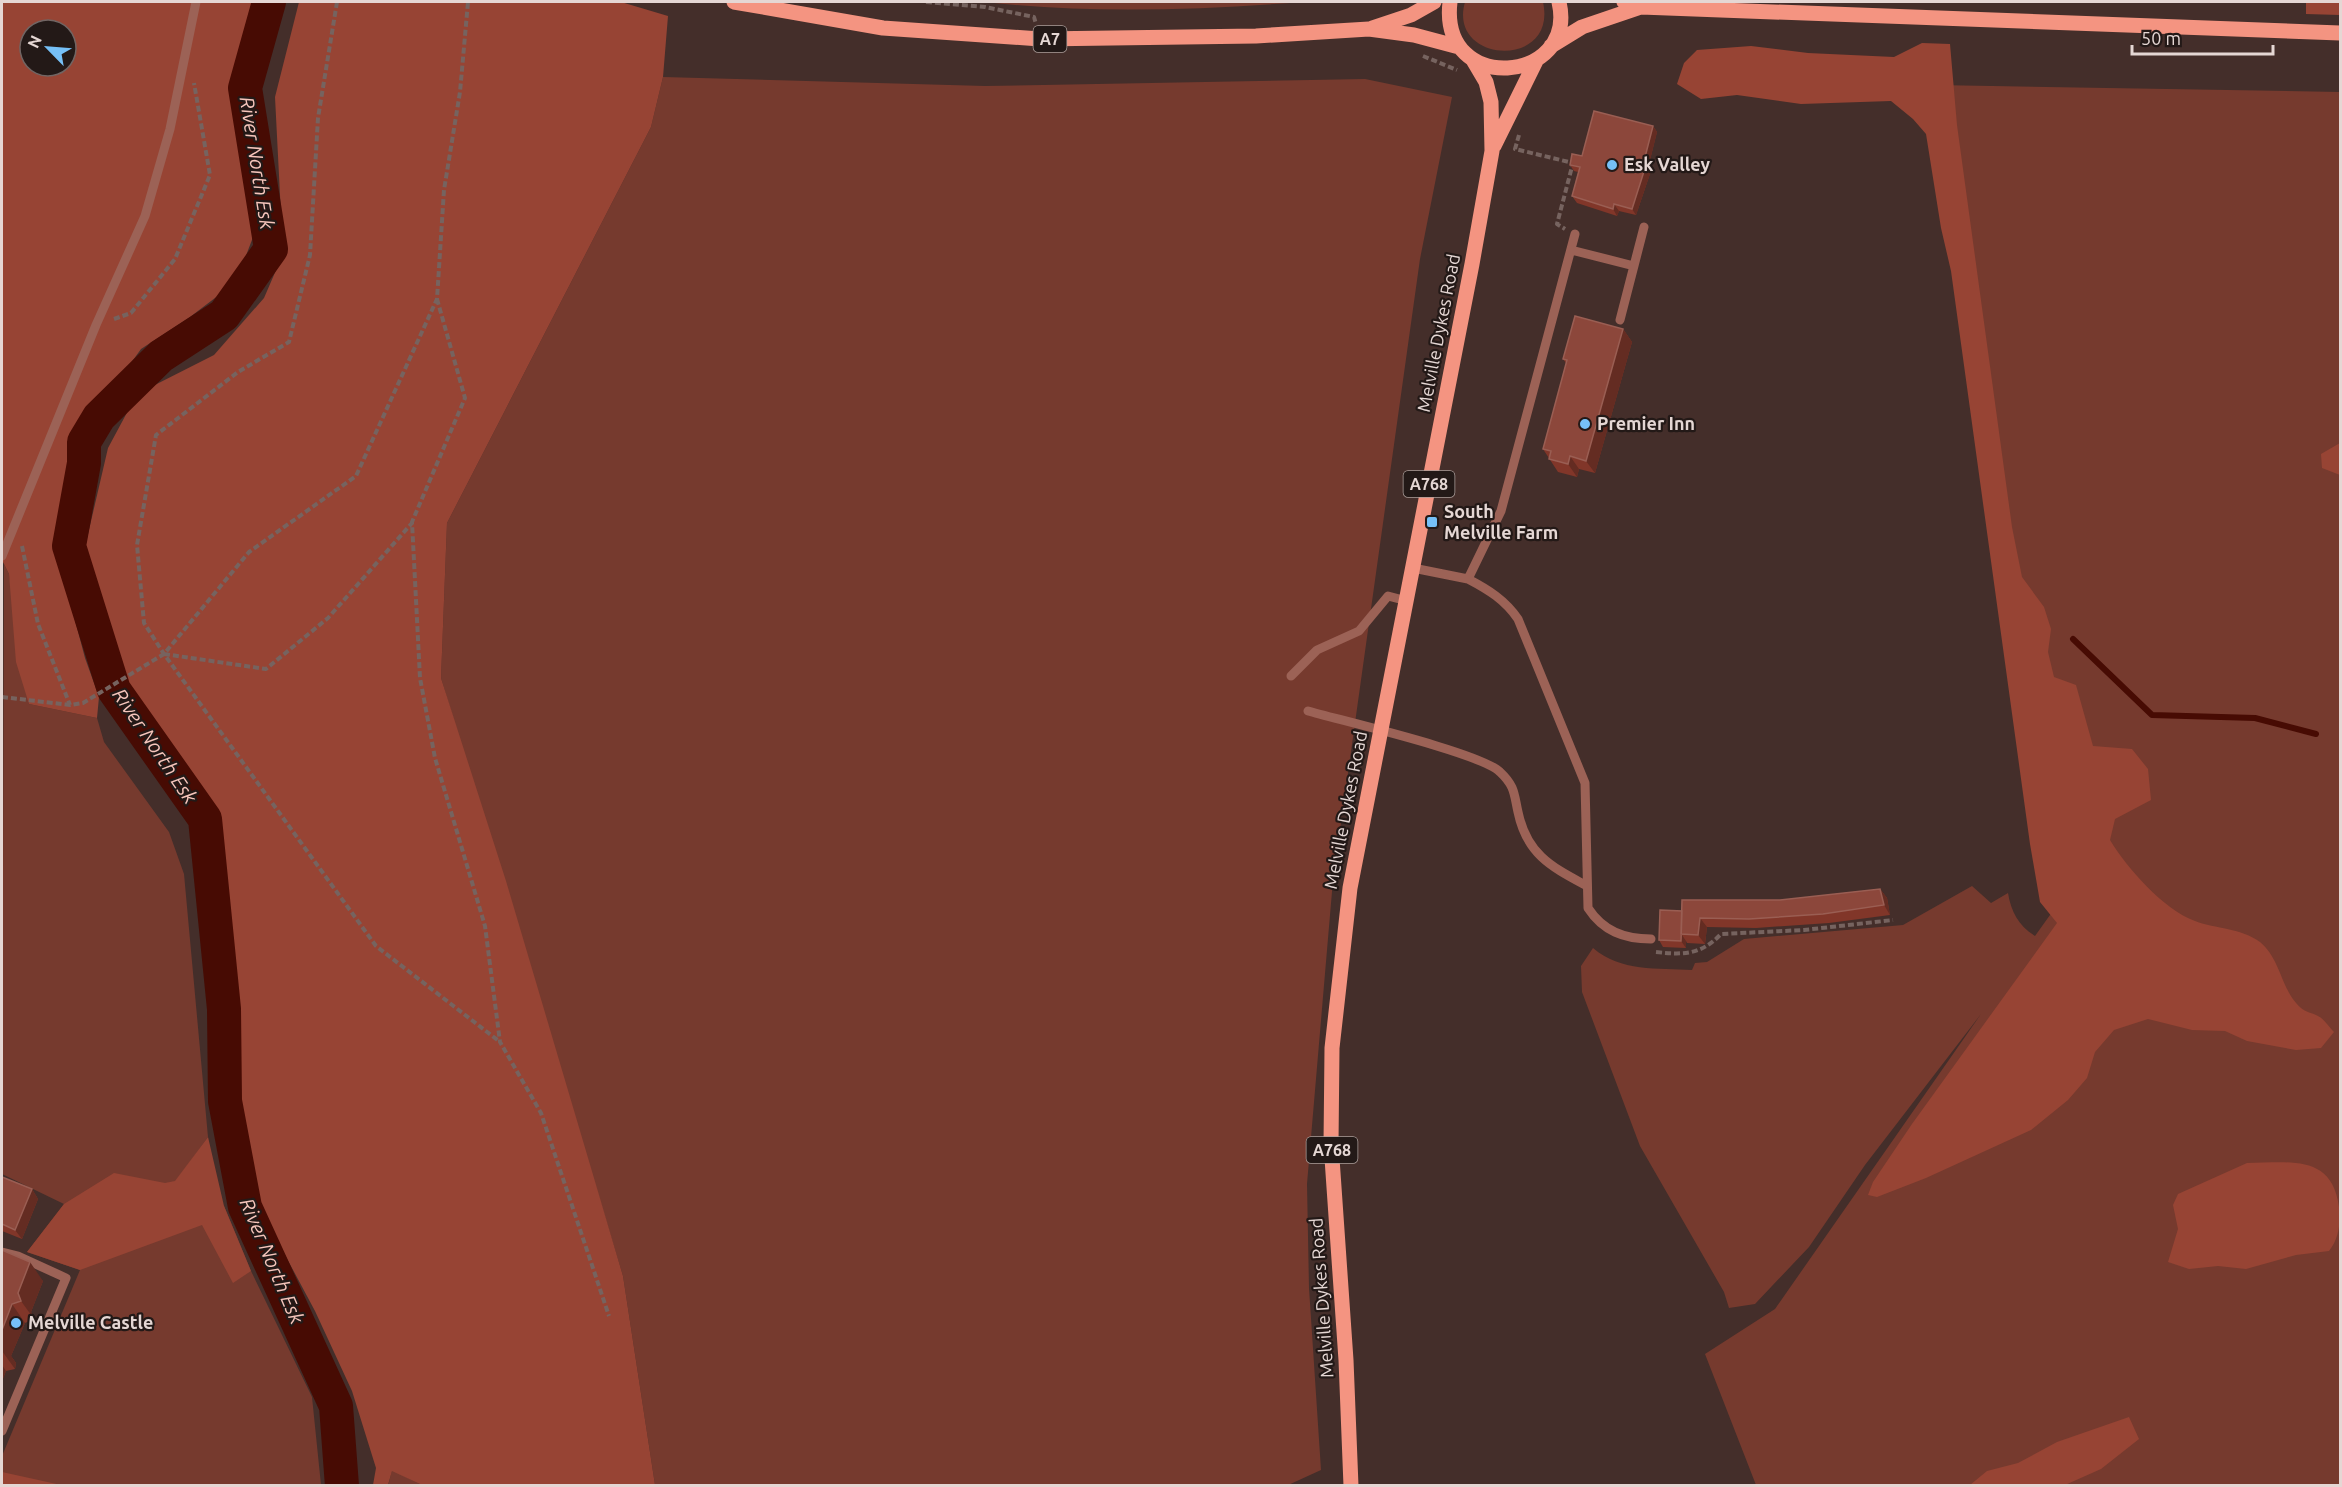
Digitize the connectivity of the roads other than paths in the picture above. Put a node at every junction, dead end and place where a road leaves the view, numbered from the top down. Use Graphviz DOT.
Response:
graph roads {
  1 [pos="196,2"];
  2 [pos="734,2"];
  3 [pos="1434,2"];
  4 [pos="1450,2"];
  5 [pos="1559,2"];
  6 [pos="1624,2"];
  7 [pos="1641,7"];
  8 [pos="1369,29"];
  9 [pos="2340,33"];
  10 [pos="1459,47"];
  11 [pos="1550,47"];
  12 [pos="1473,60"];
  13 [pos="1536,61"];
  14 [pos="1492,151"];
  15 [pos="1644,227"];
  16 [pos="1575,234"];
  17 [pos="1570,250"];
  18 [pos="1634,266"];
  19 [pos="1620,320"];
  20 [pos="2,556"];
  21 [pos="1413,568"];
  22 [pos="1468,579"];
  23 [pos="1407,601"];
  24 [pos="1291,676"];
  25 [pos="1308,711"];
  26 [pos="1381,732"];
  27 [pos="1587,886"];
  28 [pos="1651,939"];
  29 [pos="2,1252"];
  30 [pos="2,1431"];
  31 [pos="1351,1485"];
  1 -- 20 [label="lane"];
  2 -- 8 [label="main road, A7"];
  3 -- 8 [label="main road, A7"];
  4 -- 10 [label="main road"];
  5 -- 11 [label="main road"];
  6 -- 7 [label="main road"];
  7 -- 9 [label="main road"];
  7 -- 11 [label="main road"];
  8 -- 10 [label="main road, A7"];
  10 -- 12 [label="main road"];
  11 -- 13 [label="main road"];
  12 -- 13 [label="main road"];
  12 -- 14 [label="main road, Melville Dykes Road / A768"];
  13 -- 14 [label="main road, Melville Dykes Road / A768"];
  14 -- 21 [label="main road, Melville Dykes Road / A768"];
  15 -- 18 [label="lane"];
  16 -- 17 [label="lane"];
  17 -- 18 [label="lane"];
  17 -- 22 [label="lane"];
  18 -- 19 [label="lane"];
  21 -- 22 [label="lane"];
  21 -- 23 [label="main road, Melville Dykes Road / A768"];
  22 -- 27 [label="lane"];
  23 -- 24 [label="lane"];
  23 -- 26 [label="main road, Melville Dykes Road / A768"];
  25 -- 26 [label="lane"];
  26 -- 27 [label="lane"];
  26 -- 31 [label="main road, Melville Dykes Road / A768"];
  27 -- 28 [label="lane"];
  29 -- 30 [label="lane"];
}
